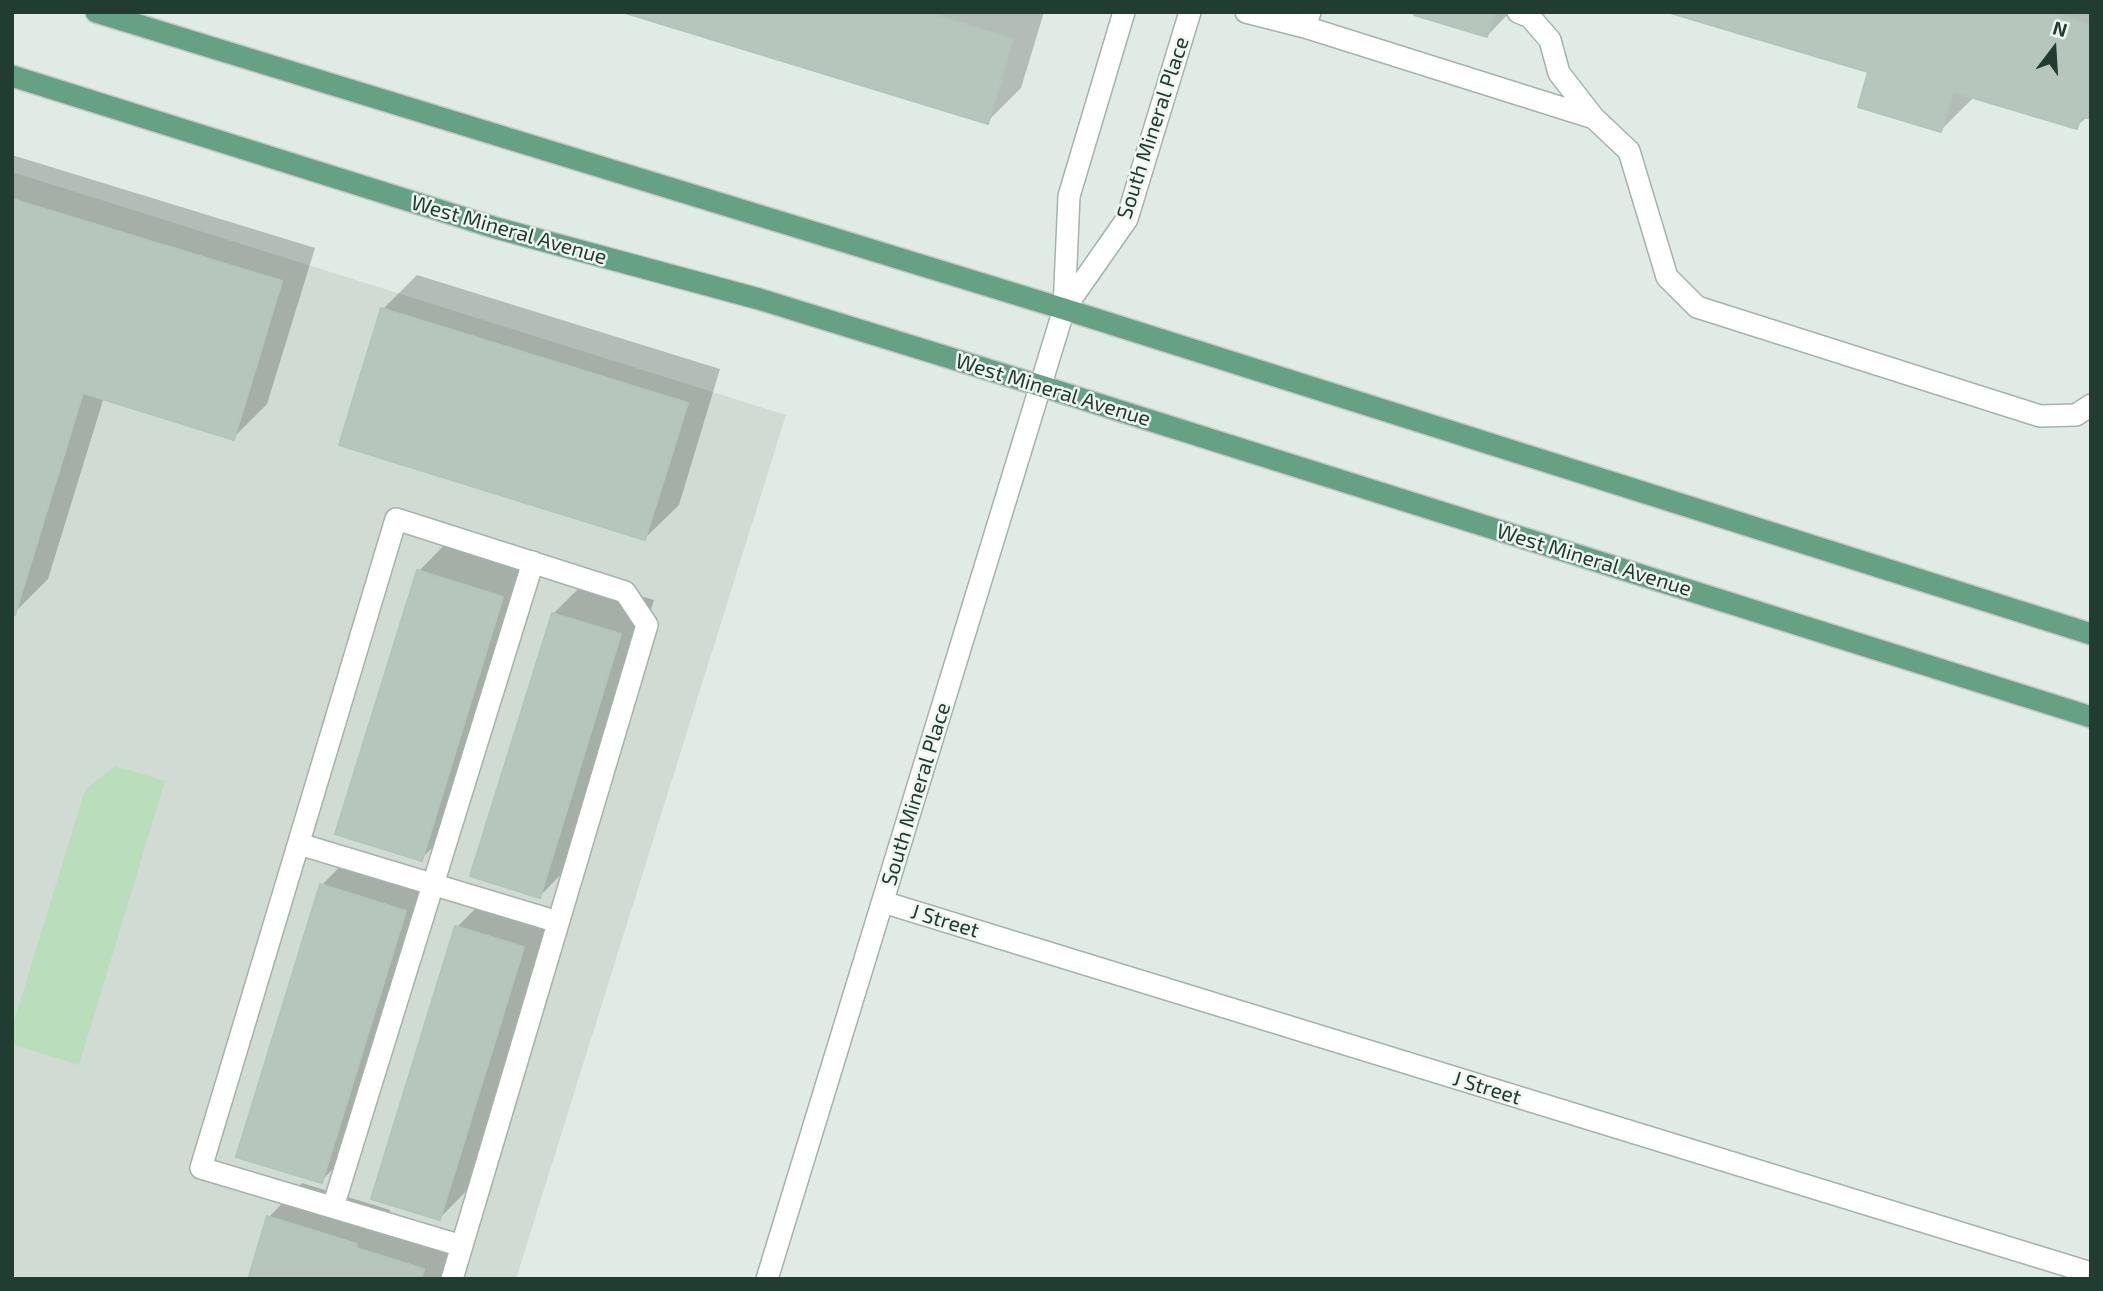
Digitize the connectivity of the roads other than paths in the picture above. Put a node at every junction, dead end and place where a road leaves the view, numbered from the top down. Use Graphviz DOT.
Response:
graph roads {
  1 [pos="96,12"];
  2 [pos="1124,12"];
  3 [pos="1190,12"];
  4 [pos="1246,12"];
  5 [pos="1518,12"];
  6 [pos="1308,20"];
  7 [pos="12,76"];
  8 [pos="1594,118"];
  9 [pos="1064,309"];
  10 [pos="1041,386"];
  11 [pos="2091,405"];
  12 [pos="533,562"];
  13 [pos="2091,634"];
  14 [pos="2091,717"];
  15 [pos="299,844"];
  16 [pos="433,884"];
  17 [pos="883,902"];
  18 [pos="558,922"];
  19 [pos="333,1206"];
  20 [pos="462,1246"];
  21 [pos="2091,1273"];
  22 [pos="452,1279"];
  23 [pos="766,1279"];
  1 -- 9 [label="main road"];
  2 -- 9 [label="street, South Mineral Place"];
  3 -- 9 [label="street, South Mineral Place"];
  4 -- 6 [label="street"];
  5 -- 8 [label="street"];
  6 -- 8 [label="street"];
  7 -- 10 [label="main road, West Mineral Avenue"];
  8 -- 11 [label="street"];
  9 -- 10 [label="street, South Mineral Place"];
  9 -- 13 [label="main road"];
  10 -- 14 [label="main road, West Mineral Avenue"];
  10 -- 17 [label="street, South Mineral Place"];
  12 -- 15 [label="street"];
  12 -- 16 [label="street"];
  12 -- 18 [label="street"];
  15 -- 16 [label="street"];
  15 -- 19 [label="street"];
  16 -- 18 [label="street"];
  16 -- 19 [label="street"];
  17 -- 21 [label="street, J Street"];
  17 -- 23 [label="street, South Mineral Place"];
  18 -- 20 [label="street"];
  19 -- 20 [label="street"];
  20 -- 22 [label="street"];
}
